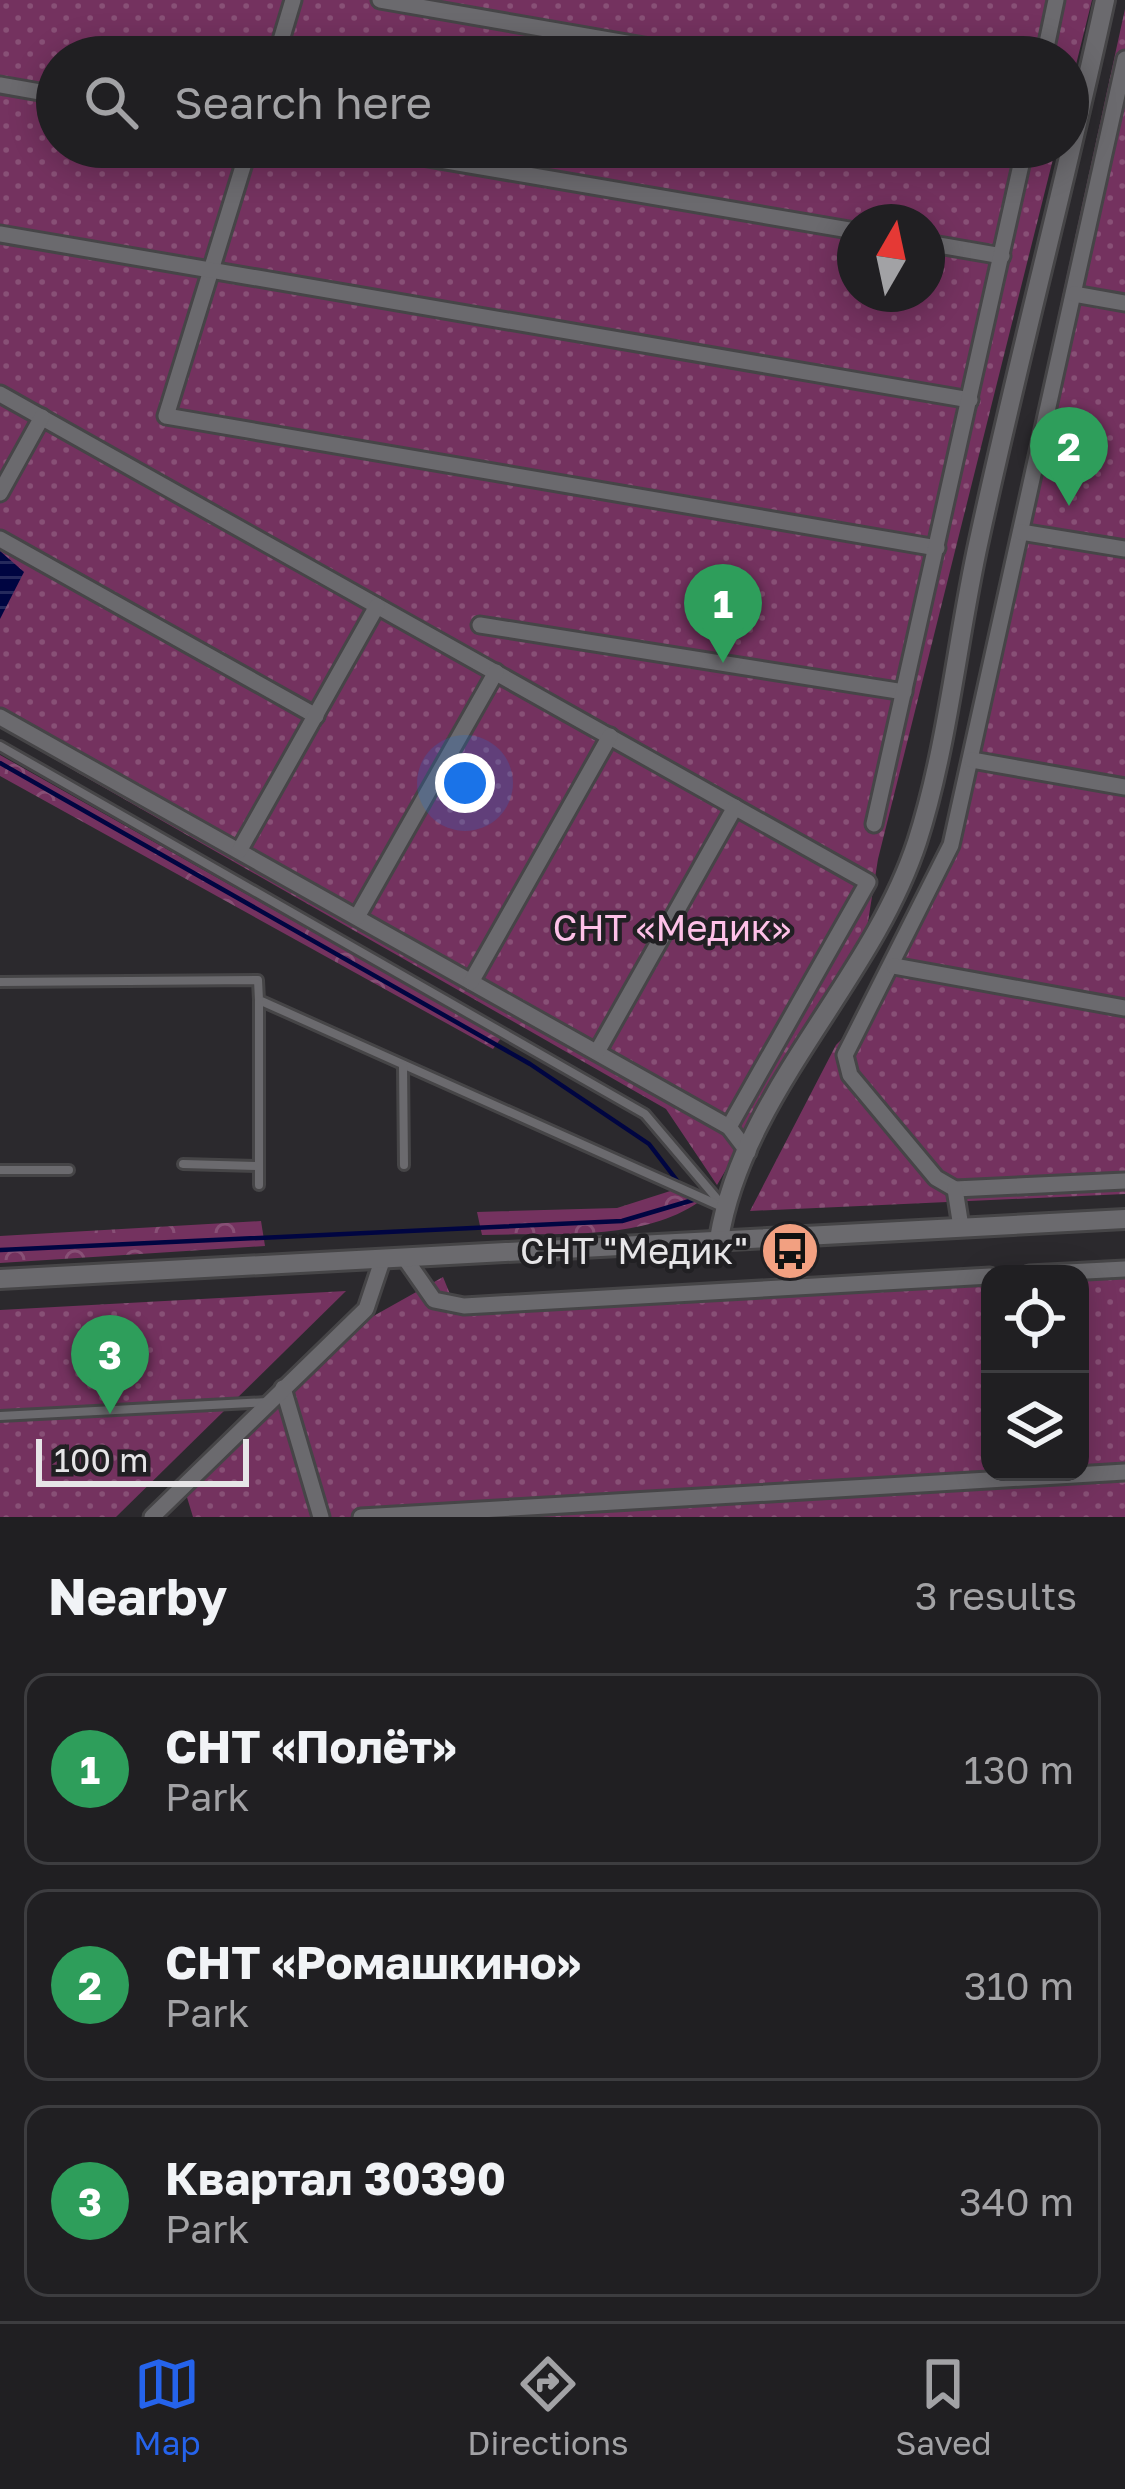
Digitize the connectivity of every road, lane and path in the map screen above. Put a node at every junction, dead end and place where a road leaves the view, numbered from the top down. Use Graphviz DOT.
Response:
graph roads {
  1 [pos="293,0"];
  2 [pos="380,0"];
  3 [pos="1056,0"];
  4 [pos="1105,0"];
  5 [pos="282,36"];
  6 [pos="587,36"];
  7 [pos="1048,36"];
  8 [pos="1125,62"];
  9 [pos="1089,65"];
  10 [pos="0,85"];
  11 [pos="36,91"];
  12 [pos="243,168"];
  13 [pos="487,168"];
  14 [pos="1020,168"];
  15 [pos="1064,168"];
  16 [pos="837,228"];
  17 [pos="0,234"];
  18 [pos="945,246"];
  19 [pos="1001,256"];
  20 [pos="211,272"];
  21 [pos="1074,295"];
  22 [pos="1125,303"];
  23 [pos="0,394"];
  24 [pos="970,400"];
  25 [pos="42,417"];
  26 [pos="0,493"];
  27 [pos="1021,532"];
  28 [pos="0,539"];
  29 [pos="937,548"];
  30 [pos="1125,549"];
  31 [pos="377,606"];
  32 [pos="480,625"];
  33 [pos="496,672"];
  34 [pos="904,692"];
  35 [pos="316,716"];
  36 [pos="0,717"];
  37 [pos="610,736"];
  38 [pos="0,746"];
  39 [pos="972,760"];
  40 [pos="1125,787"];
  41 [pos="735,807"];
  42 [pos="874,824"];
  43 [pos="239,851"];
  44 [pos="357,917"];
  45 [pos="894,966"];
  46 [pos="0,982"];
  47 [pos="471,982"];
  48 [pos="259,1000"];
  49 [pos="1125,1008"];
  50 [pos="597,1052"];
  51 [pos="403,1065"];
  52 [pos="730,1127"];
  53 [pos="748,1152"];
  54 [pos="183,1165"];
  55 [pos="404,1165"];
  56 [pos="259,1166"];
  57 [pos="0,1170"];
  58 [pos="69,1170"];
  59 [pos="1125,1181"];
  60 [pos="259,1185"];
  61 [pos="955,1189"];
  62 [pos="725,1208"];
  63 [pos="1125,1219"];
  64 [pos="961,1227"];
  65 [pos="718,1239"];
  66 [pos="394,1257"];
  67 [pos="1125,1269"];
  68 [pos="1089,1271"];
  69 [pos="981,1277"];
  70 [pos="0,1279"];
  71 [pos="283,1388"];
  72 [pos="269,1402"];
  73 [pos="0,1416"];
  74 [pos="1125,1472"];
  75 [pos="152,1517"];
  76 [pos="321,1517"];
  77 [pos="362,1517"];
  1 -- 5 [label="street"];
  2 -- 6 [label="street"];
  3 -- 7 [label="street"];
  4 -- 9 [label="street"];
  8 -- 21 [label="street"];
  10 -- 11 [label="street"];
  12 -- 20 [label="street"];
  13 -- 16 [label="street"];
  14 -- 19 [label="street"];
  15 -- 53 [label="street"];
  17 -- 20 [label="street"];
  18 -- 19 [label="street"];
  19 -- 24 [label="street"];
  20 -- 24 [label="street"];
  20 -- 29 [label="street"];
  21 -- 22 [label="street"];
  21 -- 27 [label="street"];
  23 -- 25 [label="street"];
  24 -- 29 [label="street"];
  25 -- 26 [label="street"];
  25 -- 31 [label="street"];
  27 -- 30 [label="street"];
  27 -- 39 [label="street"];
  28 -- 35 [label="street"];
  29 -- 34 [label="street"];
  31 -- 33 [label="street"];
  31 -- 35 [label="street"];
  32 -- 34 [label="street"];
  33 -- 37 [label="street"];
  33 -- 44 [label="street"];
  34 -- 42 [label="street"];
  35 -- 43 [label="street"];
  36 -- 43 [label="street"];
  37 -- 41 [label="street"];
  37 -- 47 [label="street"];
  38 -- 62 [label="lane"];
  39 -- 40 [label="street"];
  39 -- 45 [label="street"];
  41 -- 50 [label="street"];
  41 -- 52 [label="street"];
  43 -- 44 [label="street"];
  44 -- 47 [label="street"];
  45 -- 49 [label="street"];
  45 -- 61 [label="street"];
  46 -- 48 [label="lane"];
  47 -- 50 [label="street"];
  48 -- 51 [label="lane"];
  48 -- 56 [label="lane"];
  50 -- 52 [label="street"];
  51 -- 55 [label="lane"];
  51 -- 62 [label="lane"];
  52 -- 53 [label="street"];
  53 -- 62 [label="street"];
  54 -- 56 [label="lane"];
  56 -- 60 [label="lane"];
  57 -- 58 [label="lane"];
  59 -- 61 [label="street"];
  61 -- 64 [label="street"];
  62 -- 65 [label="street"];
  63 -- 64 [label="street"];
  64 -- 65 [label="street"];
  65 -- 66 [label="street"];
  66 -- 69 [label="street"];
  66 -- 70 [label="street"];
  66 -- 71 [label="street"];
  67 -- 68 [label="street"];
  71 -- 72 [label="street"];
  71 -- 76 [label="street"];
  72 -- 73 [label="lane"];
  72 -- 75 [label="street"];
  74 -- 77 [label="street"];
}
